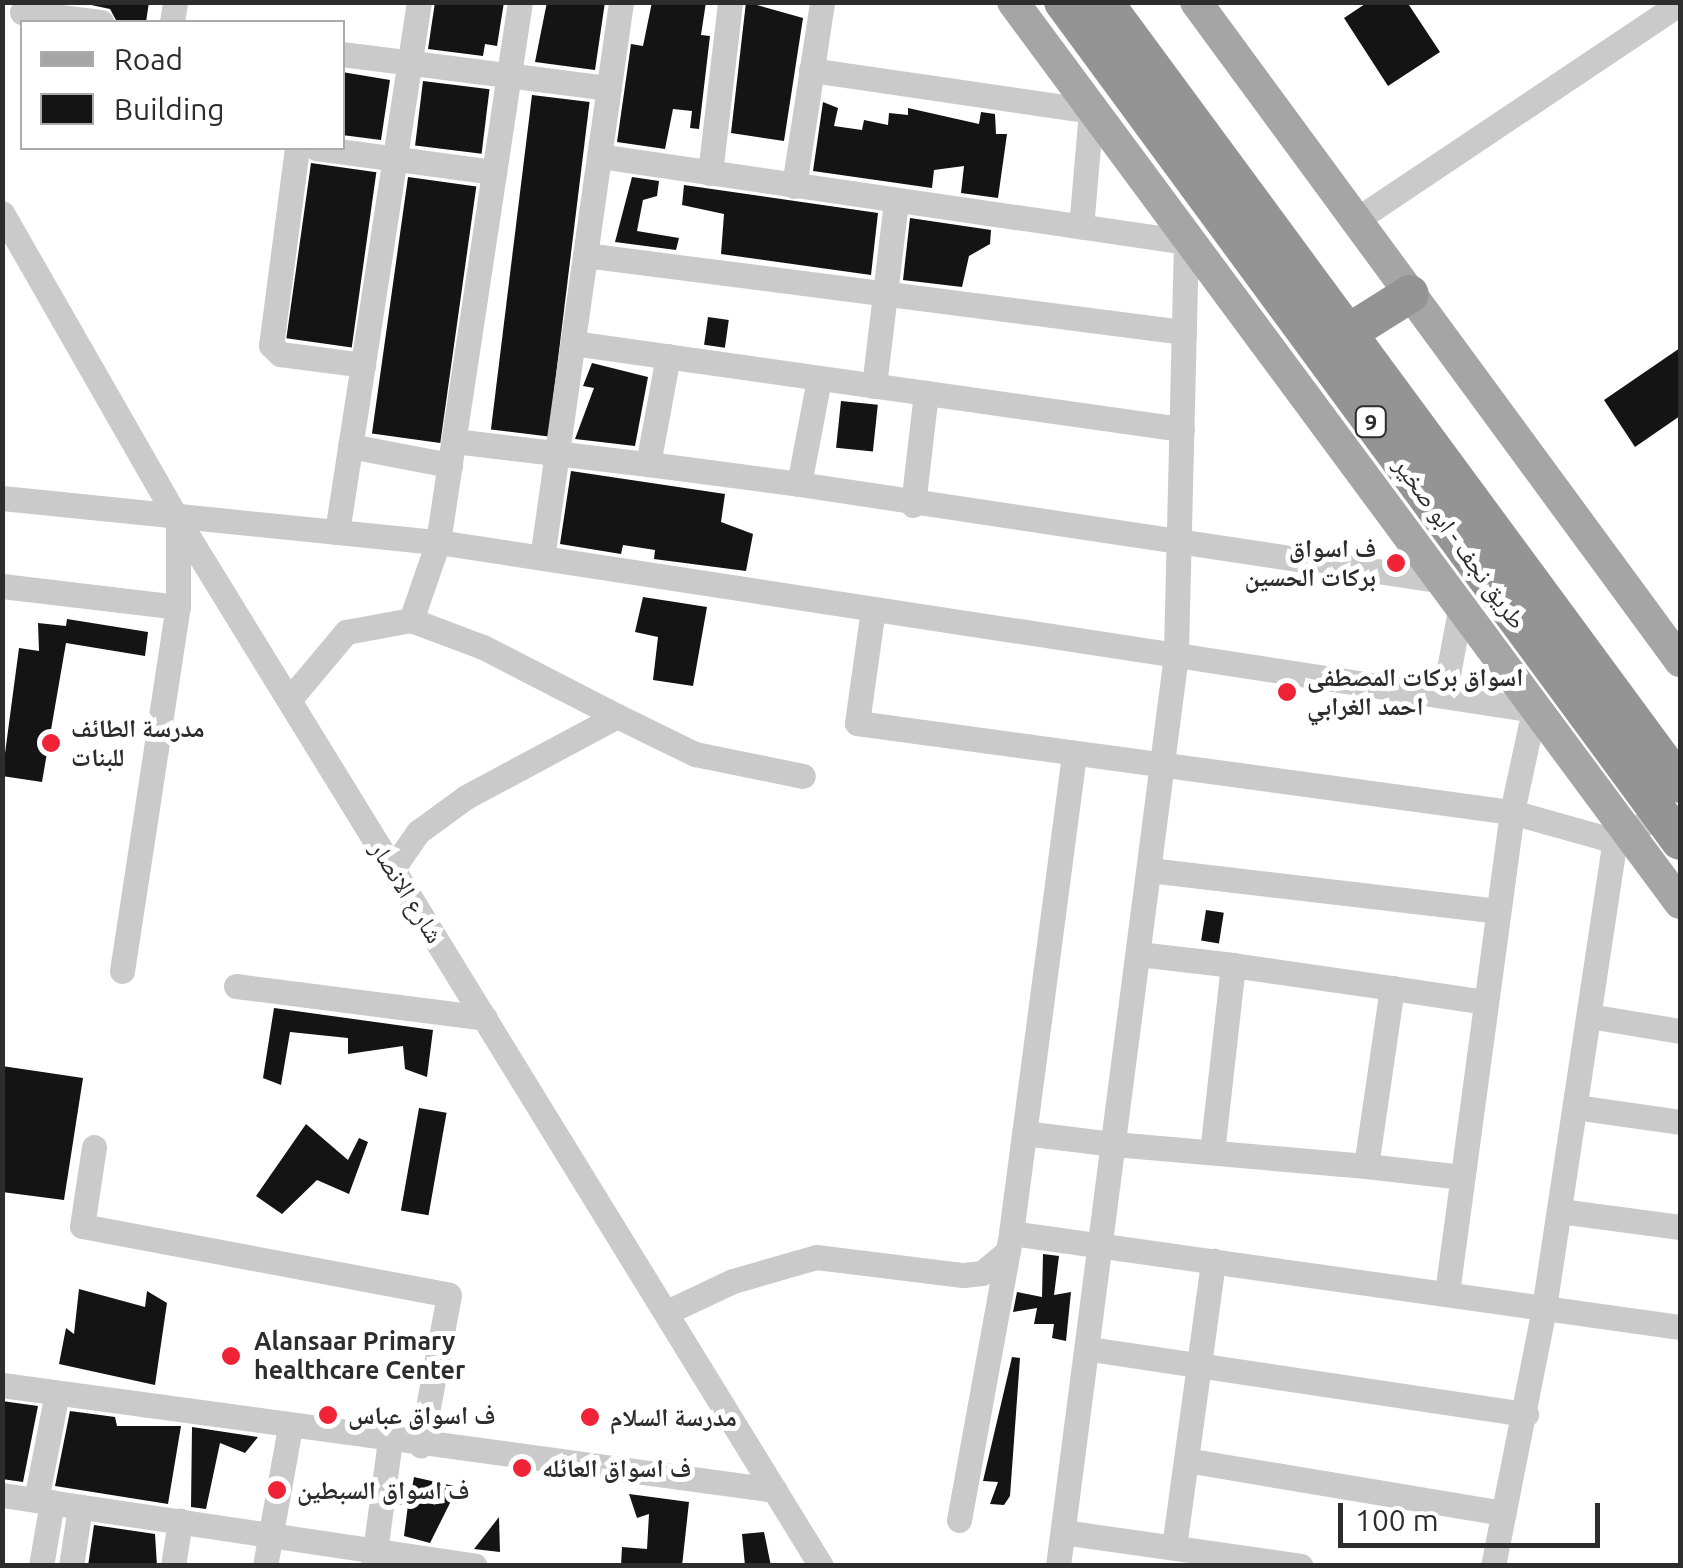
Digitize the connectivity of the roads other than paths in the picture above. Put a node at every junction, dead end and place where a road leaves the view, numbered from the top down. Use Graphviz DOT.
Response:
graph roads {
  1 [pos="419,2"];
  2 [pos="520,2"];
  3 [pos="621,2"];
  4 [pos="730,2"];
  5 [pos="822,2"];
  6 [pos="1013,2"];
  7 [pos="1062,2"];
  8 [pos="1104,2"];
  9 [pos="1196,2"];
  10 [pos="1680,3"];
  11 [pos="72,10"];
  12 [pos="22,12"];
  13 [pos="96,20"];
  14 [pos="345,54"];
  15 [pos="410,62"];
  16 [pos="811,70"];
  17 [pos="509,75"];
  18 [pos="609,88"];
  19 [pos="1091,111"];
  20 [pos="298,150"];
  21 [pos="331,150"];
  22 [pos="599,156"];
  23 [pos="397,159"];
  24 [pos="494,172"];
  25 [pos="710,173"];
  26 [pos="794,186"];
  27 [pos="896,201"];
  28 [pos="2,213"];
  29 [pos="1356,220"];
  30 [pos="1081,227"];
  31 [pos="1186,242"];
  32 [pos="585,254"];
  33 [pos="885,294"];
  34 [pos="1410,294"];
  35 [pos="1184,332"];
  36 [pos="1348,333"];
  37 [pos="573,343"];
  38 [pos="668,356"];
  39 [pos="363,364"];
  40 [pos="819,378"];
  41 [pos="874,386"];
  42 [pos="926,393"];
  43 [pos="1182,428"];
  44 [pos="350,446"];
  45 [pos="452,453"];
  46 [pos="557,453"];
  47 [pos="648,464"];
  48 [pos="799,484"];
  49 [pos="2,498"];
  50 [pos="913,505"];
  51 [pos="178,520"];
  52 [pos="337,532"];
  53 [pos="438,542"];
  54 [pos="1179,543"];
  55 [pos="542,558"];
  56 [pos="1438,580"];
  57 [pos="2,586"];
  58 [pos="178,607"];
  59 [pos="873,609"];
  60 [pos="1460,610"];
  61 [pos="411,620"];
  62 [pos="1176,655"];
  63 [pos="1680,661"];
  64 [pos="1444,696"];
  65 [pos="289,700"];
  66 [pos="1534,710"];
  67 [pos="617,716"];
  68 [pos="1074,754"];
  69 [pos="1162,764"];
  70 [pos="803,776"];
  71 [pos="1660,807"];
  72 [pos="1512,812"];
  73 [pos="393,868"];
  74 [pos="1149,870"];
  75 [pos="1680,903"];
  76 [pos="1498,911"];
  77 [pos="1138,954"];
  78 [pos="1234,965"];
  79 [pos="122,971"];
  80 [pos="236,986"];
  81 [pos="1392,988"];
  82 [pos="1486,1002"];
  83 [pos="1589,1016"];
  84 [pos="485,1018"];
  85 [pos="1680,1032"];
  86 [pos="1576,1107"];
  87 [pos="1680,1122"];
  88 [pos="1024,1133"];
  89 [pos="1114,1144"];
  90 [pos="94,1147"];
  91 [pos="1212,1152"];
  92 [pos="1366,1166"];
  93 [pos="1462,1177"];
  94 [pos="1560,1212"];
  95 [pos="1680,1228"];
  96 [pos="1009,1243"];
  97 [pos="1106,1245"];
  98 [pos="1213,1262"];
  99 [pos="1447,1294"];
  100 [pos="1544,1308"];
  101 [pos="666,1312"];
  102 [pos="1680,1327"];
  103 [pos="1090,1349"];
  104 [pos="1199,1362"];
  105 [pos="2,1385"];
  106 [pos="57,1393"];
  107 [pos="1526,1414"];
  108 [pos="290,1427"];
  109 [pos="390,1441"];
  110 [pos="421,1445"];
  111 [pos="1186,1460"];
  112 [pos="775,1490"];
  113 [pos="2,1495"];
  114 [pos="44,1501"];
  115 [pos="80,1506"];
  116 [pos="1504,1513"];
  117 [pos="959,1520"];
  118 [pos="180,1521"];
  119 [pos="1063,1532"];
  120 [pos="270,1536"];
  121 [pos="1174,1548"];
  122 [pos="374,1558"];
  123 [pos="1227,1560"];
  124 [pos="41,1566"];
  125 [pos="72,1566"];
  126 [pos="173,1566"];
  127 [pos="266,1566"];
  128 [pos="475,1566"];
  129 [pos="821,1566"];
  130 [pos="1058,1566"];
  131 [pos="1301,1566"];
  132 [pos="1493,1566"];
  1 -- 15 [label="street"];
  2 -- 17 [label="street"];
  3 -- 18 [label="street"];
  4 -- 25 [label="street"];
  5 -- 16 [label="street"];
  6 -- 19 [label="main road"];
  7 -- 71 [label="highway, طريق نجف - ابو صخير / 9"];
  8 -- 36 [label="highway, طريق نجف - ابو صخير / 9"];
  9 -- 29 [label="main road"];
  10 -- 29 [label="street"];
  11 -- 12 [label="street"];
  11 -- 13 [label="street"];
  14 -- 15 [label="street"];
  15 -- 17 [label="street"];
  15 -- 23 [label="street"];
  16 -- 19 [label="street"];
  16 -- 26 [label="street"];
  17 -- 18 [label="street"];
  17 -- 24 [label="street"];
  18 -- 22 [label="street"];
  19 -- 30 [label="street"];
  19 -- 31 [label="main road"];
  20 -- 39 [label="street"];
  21 -- 23 [label="street"];
  22 -- 25 [label="street"];
  22 -- 32 [label="street"];
  23 -- 24 [label="street"];
  23 -- 39 [label="street"];
  24 -- 45 [label="street"];
  25 -- 26 [label="street"];
  26 -- 27 [label="street"];
  27 -- 30 [label="street"];
  27 -- 33 [label="street"];
  28 -- 51 [label="street, شارع الانصار"];
  29 -- 34 [label="main road"];
  30 -- 31 [label="street"];
  31 -- 35 [label="street"];
  31 -- 56 [label="main road"];
  32 -- 33 [label="street"];
  32 -- 37 [label="street"];
  33 -- 35 [label="street"];
  33 -- 41 [label="street"];
  34 -- 36 [label="highway"];
  34 -- 63 [label="main road"];
  35 -- 43 [label="street"];
  36 -- 71 [label="highway, طريق نجف - ابو صخير / 9"];
  37 -- 38 [label="street"];
  37 -- 46 [label="street"];
  38 -- 40 [label="street"];
  38 -- 47 [label="street"];
  39 -- 44 [label="street"];
  40 -- 41 [label="street"];
  40 -- 48 [label="street"];
  41 -- 42 [label="street"];
  42 -- 43 [label="street"];
  42 -- 50 [label="street"];
  43 -- 54 [label="street"];
  44 -- 45 [label="street"];
  44 -- 52 [label="street"];
  45 -- 46 [label="street"];
  45 -- 53 [label="street"];
  46 -- 47 [label="street"];
  46 -- 55 [label="street"];
  47 -- 48 [label="street"];
  48 -- 50 [label="street"];
  49 -- 51 [label="street"];
  50 -- 54 [label="street"];
  51 -- 52 [label="street"];
  51 -- 58 [label="street"];
  51 -- 65 [label="street, شارع الانصار"];
  52 -- 53 [label="street"];
  53 -- 55 [label="street"];
  53 -- 61 [label="street"];
  54 -- 56 [label="street"];
  54 -- 62 [label="street"];
  55 -- 59 [label="street"];
  56 -- 60 [label="main road"];
  57 -- 58 [label="street"];
  58 -- 79 [label="street"];
  59 -- 62 [label="street"];
  59 -- 68 [label="street"];
  60 -- 64 [label="street"];
  60 -- 66 [label="main road"];
  61 -- 65 [label="street"];
  61 -- 67 [label="street"];
  62 -- 64 [label="street"];
  62 -- 69 [label="street"];
  64 -- 66 [label="street"];
  65 -- 73 [label="street, شارع الانصار"];
  66 -- 71 [label="main road"];
  66 -- 72 [label="street"];
  67 -- 70 [label="street"];
  67 -- 73 [label="street"];
  68 -- 69 [label="street"];
  68 -- 88 [label="street"];
  69 -- 72 [label="street"];
  69 -- 74 [label="street"];
  71 -- 72 [label="street"];
  71 -- 75 [label="main road"];
  71 -- 83 [label="street"];
  72 -- 76 [label="street"];
  73 -- 84 [label="street, شارع الانصار"];
  74 -- 76 [label="street"];
  74 -- 77 [label="street"];
  76 -- 82 [label="street"];
  77 -- 78 [label="street"];
  77 -- 89 [label="street"];
  78 -- 81 [label="street"];
  78 -- 91 [label="street"];
  80 -- 84 [label="street"];
  81 -- 82 [label="street"];
  81 -- 92 [label="street"];
  82 -- 93 [label="street"];
  83 -- 85 [label="street"];
  83 -- 86 [label="street"];
  84 -- 101 [label="street, شارع الانصار"];
  86 -- 87 [label="street"];
  86 -- 94 [label="street"];
  88 -- 89 [label="street"];
  88 -- 96 [label="street"];
  89 -- 91 [label="street"];
  89 -- 97 [label="street"];
  90 -- 110 [label="street"];
  91 -- 92 [label="street"];
  92 -- 93 [label="street"];
  93 -- 99 [label="street"];
  94 -- 95 [label="street"];
  94 -- 100 [label="street"];
  96 -- 97 [label="street"];
  96 -- 101 [label="street"];
  96 -- 117 [label="street"];
  97 -- 98 [label="street"];
  97 -- 103 [label="street"];
  98 -- 99 [label="street"];
  98 -- 104 [label="street"];
  99 -- 100 [label="street"];
  100 -- 102 [label="street"];
  100 -- 107 [label="street"];
  101 -- 112 [label="street, شارع الانصار"];
  103 -- 104 [label="street"];
  103 -- 119 [label="street"];
  104 -- 107 [label="street"];
  104 -- 111 [label="street"];
  105 -- 106 [label="street"];
  106 -- 108 [label="street"];
  106 -- 114 [label="street"];
  107 -- 116 [label="street"];
  108 -- 109 [label="street"];
  108 -- 120 [label="street"];
  109 -- 110 [label="street"];
  109 -- 122 [label="street"];
  110 -- 112 [label="street"];
  111 -- 116 [label="street"];
  111 -- 121 [label="street"];
  112 -- 129 [label="street, شارع الانصار"];
  113 -- 114 [label="street"];
  114 -- 115 [label="street"];
  114 -- 124 [label="street"];
  115 -- 118 [label="street"];
  115 -- 125 [label="street"];
  116 -- 132 [label="street"];
  118 -- 120 [label="street"];
  118 -- 126 [label="street"];
  119 -- 121 [label="street"];
  119 -- 130 [label="street"];
  120 -- 122 [label="street"];
  120 -- 127 [label="street"];
  121 -- 123 [label="street"];
  122 -- 128 [label="street"];
  123 -- 131 [label="street"];
}
